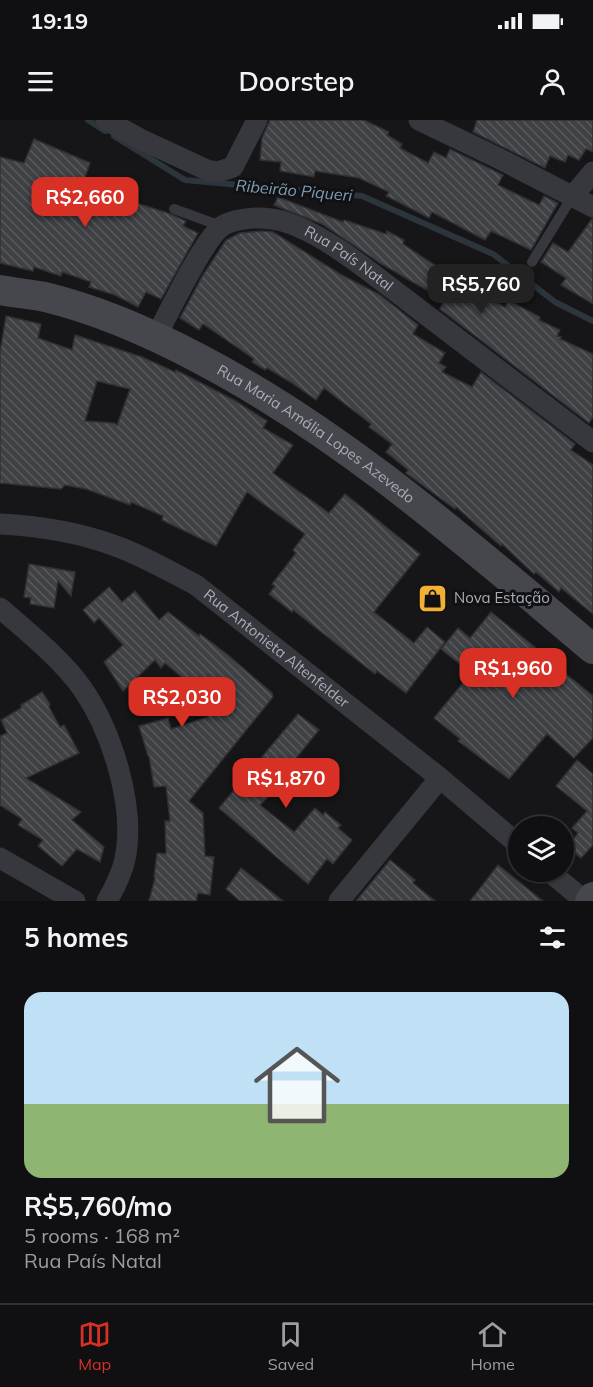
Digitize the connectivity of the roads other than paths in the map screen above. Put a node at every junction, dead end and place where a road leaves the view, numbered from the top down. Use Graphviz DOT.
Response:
graph roads {
  1 [pos="106,120"];
  2 [pos="257,120"];
  3 [pos="419,120"];
  4 [pos="593,172"];
  5 [pos="572,196"];
  6 [pos="593,207"];
  7 [pos="174,209"];
  8 [pos="221,226"];
  9 [pos="532,262"];
  10 [pos="0,291"];
  11 [pos="156,337"];
  12 [pos="593,442"];
  13 [pos="0,524"];
  14 [pos="0,608"];
  15 [pos="593,649"];
  16 [pos="440,778"];
  17 [pos="508,836"];
  18 [pos="0,858"];
  19 [pos="562,882"];
  20 [pos="593,897"];
  21 [pos="75,901"];
  22 [pos="107,901"];
  23 [pos="339,901"];
  24 [pos="585,901"];
  25 [pos="590,901"];
  1 -- 2 [label="street"];
  3 -- 5 [label="street"];
  4 -- 5 [label="street"];
  5 -- 6 [label="street"];
  5 -- 9 [label="lane"];
  7 -- 8 [label="lane"];
  8 -- 11 [label="street"];
  8 -- 12 [label="street, Rua País Natal"];
  10 -- 11 [label="main road, Rua Maria Amália Lopes Azevedo"];
  11 -- 15 [label="main road, Rua Maria Amália Lopes Azevedo"];
  13 -- 16 [label="street, Rua Antonieta Altenfelder"];
  14 -- 22 [label="street"];
  16 -- 17 [label="street, Rua Antonieta Altenfelder"];
  16 -- 23 [label="street"];
  18 -- 21 [label="street"];
  19 -- 24 [label="street"];
  20 -- 25 [label="main road"];
}
